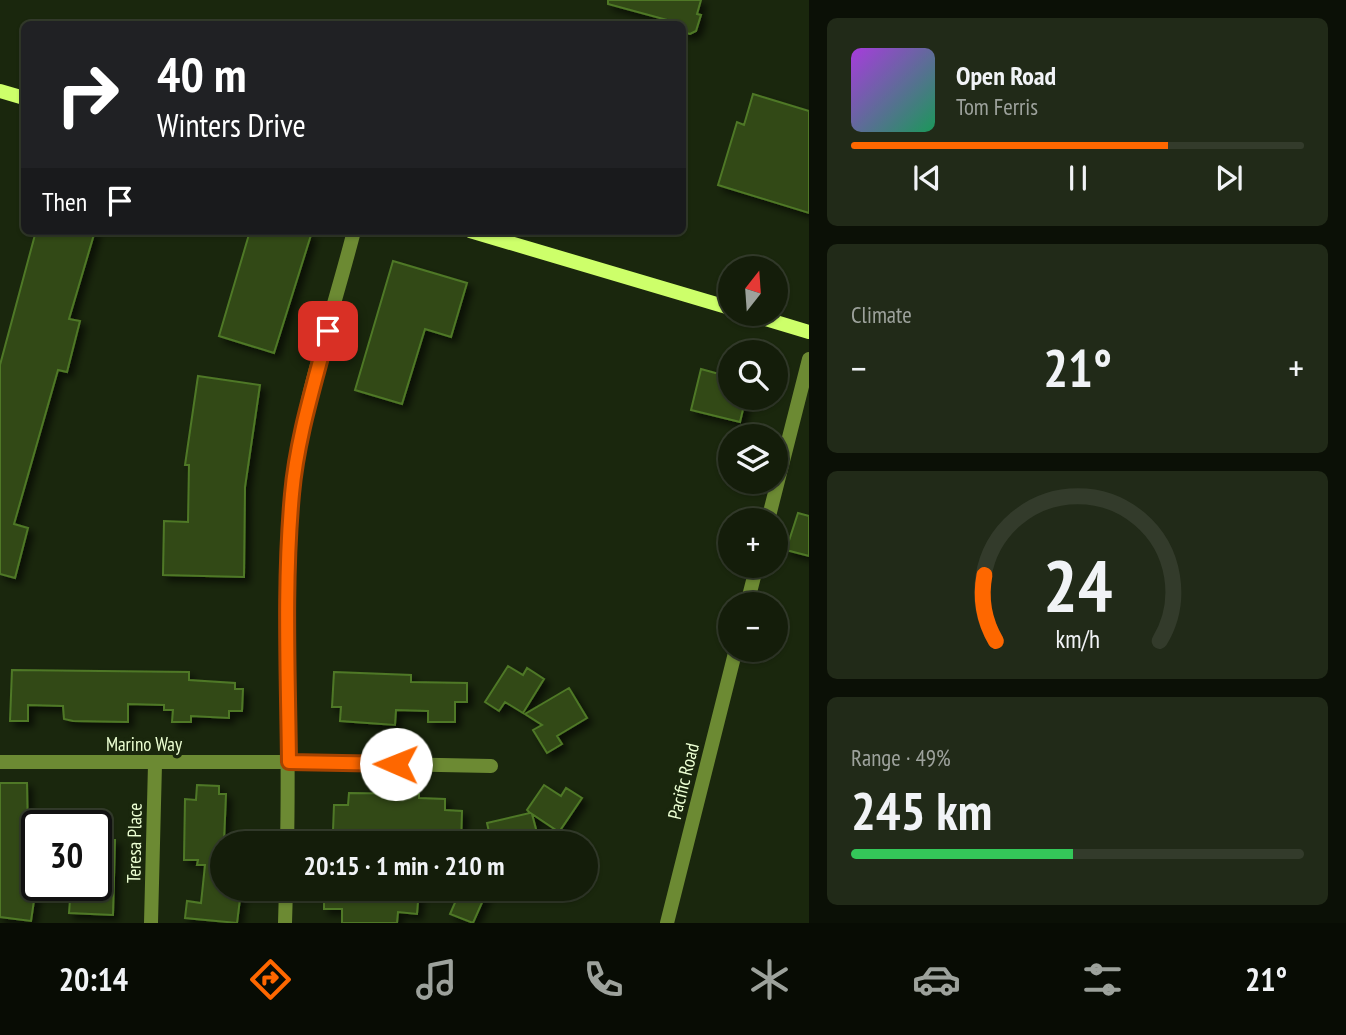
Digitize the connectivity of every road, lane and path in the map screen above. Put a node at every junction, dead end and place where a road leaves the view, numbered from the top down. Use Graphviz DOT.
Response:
graph roads {
  1 [pos="0,91"];
  2 [pos="21,97"];
  3 [pos="353,235"];
  4 [pos="484,235"];
  5 [pos="718,304"];
  6 [pos="788,326"];
  7 [pos="809,332"];
  8 [pos="809,359"];
  9 [pos="771,508"];
  10 [pos="733,662"];
  11 [pos="0,762"];
  12 [pos="289,762"];
  13 [pos="155,764"];
  14 [pos="491,766"];
  15 [pos="287,831"];
  16 [pos="286,901"];
  17 [pos="151,923"];
  18 [pos="285,923"];
  19 [pos="667,923"];
  1 -- 2 [label="main road"];
  3 -- 12 [label="street"];
  4 -- 5 [label="main road"];
  6 -- 7 [label="main road"];
  8 -- 9 [label="street"];
  10 -- 19 [label="street, Pacific Road"];
  11 -- 13 [label="street, Marino Way"];
  12 -- 13 [label="street, Marino Way"];
  12 -- 14 [label="street, Marino Way"];
  12 -- 15 [label="street"];
  13 -- 17 [label="street, Teresa Place"];
  16 -- 18 [label="street"];
}
